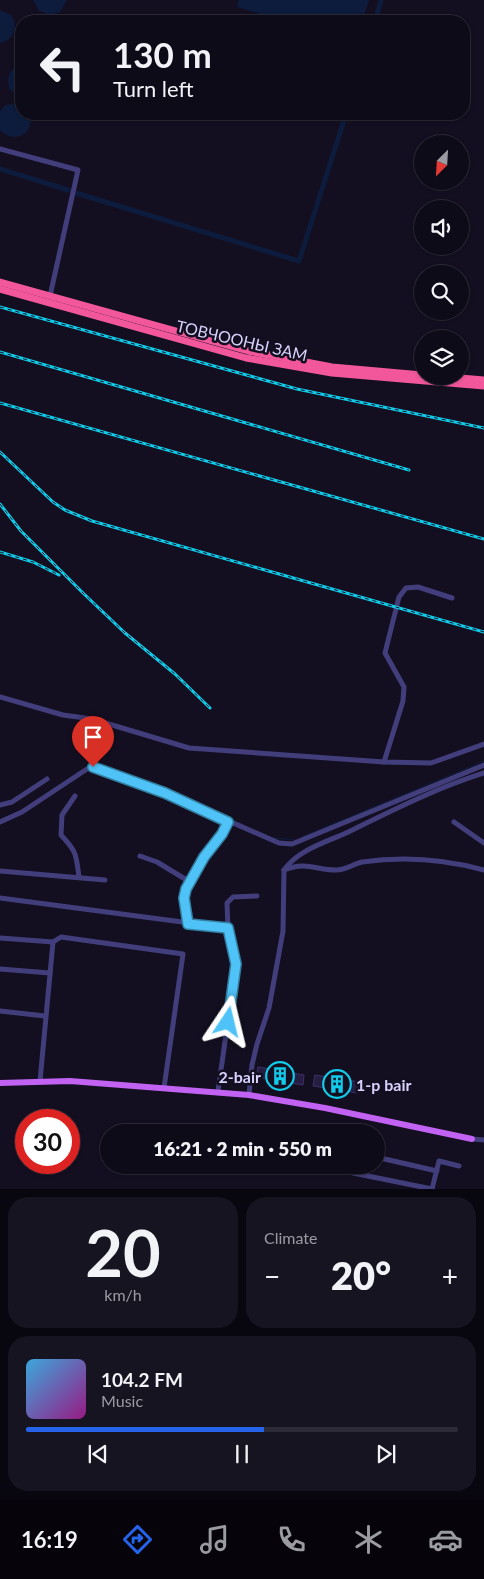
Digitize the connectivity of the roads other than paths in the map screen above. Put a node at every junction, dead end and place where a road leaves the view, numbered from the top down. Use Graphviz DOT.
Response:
graph roads {
  1 [pos="0,149"];
  2 [pos="0,282"];
  3 [pos="0,289"];
  4 [pos="50,296"];
  5 [pos="414,374"];
  6 [pos="469,379"];
  7 [pos="484,380"];
  8 [pos="484,386"];
  9 [pos="452,598"];
  10 [pos="0,697"];
  11 [pos="484,744"];
  12 [pos="384,762"];
  13 [pos="484,765"];
  14 [pos="484,773"];
  15 [pos="47,779"];
  16 [pos="75,796"];
  17 [pos="0,805"];
  18 [pos="0,822"];
  19 [pos="228,822"];
  20 [pos="454,822"];
  21 [pos="484,843"];
  22 [pos="140,856"];
  23 [pos="284,870"];
  24 [pos="484,870"];
  25 [pos="0,871"];
  26 [pos="79,877"];
  27 [pos="105,880"];
  28 [pos="190,882"];
  29 [pos="257,896"];
  30 [pos="0,898"];
  31 [pos="188,924"];
  32 [pos="228,928"];
  33 [pos="0,938"];
  34 [pos="53,942"];
  35 [pos="0,968"];
  36 [pos="50,973"];
  37 [pos="0,1010"];
  38 [pos="45,1016"];
  39 [pos="40,1081"];
  40 [pos="0,1083"];
  41 [pos="164,1088"];
  42 [pos="218,1091"];
  43 [pos="249,1095"];
  44 [pos="472,1139"];
  45 [pos="484,1140"];
  46 [pos="385,1160"];
  47 [pos="459,1166"];
  48 [pos="437,1171"];
  49 [pos="359,1174"];
  50 [pos="432,1189"];
  1 -- 4 [label="street"];
  2 -- 4 [label="highway, ТОВЧООНЫ ЗАМ"];
  3 -- 8 [label="highway, ТОВЧООНЫ ЗАМ"];
  4 -- 5 [label="highway, ТОВЧООНЫ ЗАМ"];
  6 -- 7 [label="highway"];
  9 -- 12 [label="street"];
  10 -- 12 [label="street"];
  11 -- 12 [label="street"];
  13 -- 19 [label="street"];
  14 -- 23 [label="street"];
  15 -- 17 [label="street"];
  16 -- 26 [label="street"];
  18 -- 19 [label="street"];
  19 -- 28 [label="street"];
  20 -- 21 [label="street"];
  22 -- 28 [label="street"];
  23 -- 24 [label="street"];
  23 -- 43 [label="street"];
  25 -- 26 [label="street"];
  26 -- 27 [label="street"];
  28 -- 31 [label="street"];
  29 -- 32 [label="street"];
  30 -- 31 [label="street"];
  31 -- 32 [label="street"];
  32 -- 42 [label="street"];
  33 -- 34 [label="street"];
  34 -- 36 [label="street"];
  34 -- 41 [label="street"];
  35 -- 36 [label="street"];
  36 -- 38 [label="street"];
  37 -- 38 [label="street"];
  38 -- 39 [label="street"];
  39 -- 40 [label="main road"];
  39 -- 41 [label="main road"];
  41 -- 42 [label="main road"];
  42 -- 43 [label="main road"];
  43 -- 44 [label="main road"];
  44 -- 45 [label="street"];
  46 -- 48 [label="street"];
  47 -- 48 [label="street"];
  48 -- 50 [label="street"];
  49 -- 50 [label="street"];
}
